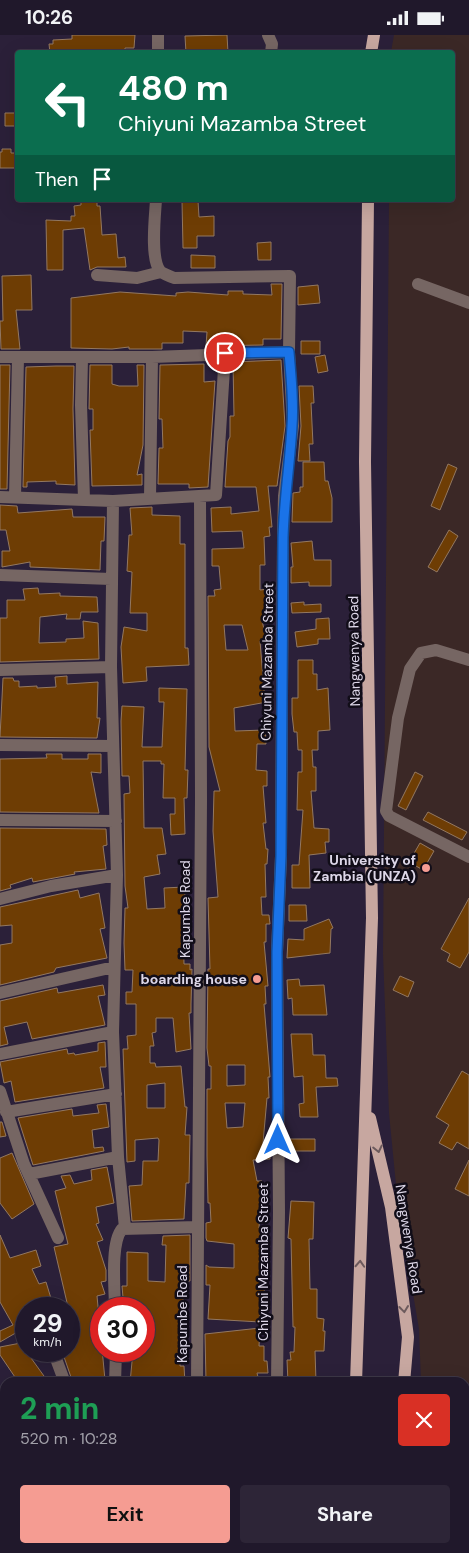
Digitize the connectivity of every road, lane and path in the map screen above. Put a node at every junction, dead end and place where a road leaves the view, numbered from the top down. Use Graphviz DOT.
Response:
graph roads {
  1 [pos="158,35"];
  2 [pos="268,35"];
  3 [pos="374,35"];
  4 [pos="158,50"];
  5 [pos="271,50"];
  6 [pos="372,50"];
  7 [pos="156,202"];
  8 [pos="368,202"];
  9 [pos="161,272"];
  10 [pos="97,275"];
  11 [pos="418,284"];
  12 [pos="469,303"];
  13 [pos="289,352"];
  14 [pos="225,353"];
  15 [pos="0,357"];
  16 [pos="152,357"];
  17 [pos="18,358"];
  18 [pos="82,358"];
  19 [pos="200,496"];
  20 [pos="0,497"];
  21 [pos="15,497"];
  22 [pos="150,498"];
  23 [pos="84,499"];
  24 [pos="113,501"];
  25 [pos="0,575"];
  26 [pos="111,579"];
  27 [pos="469,659"];
  28 [pos="112,667"];
  29 [pos="0,670"];
  30 [pos="0,745"];
  31 [pos="113,746"];
  32 [pos="0,820"];
  33 [pos="116,821"];
  34 [pos="469,857"];
  35 [pos="117,875"];
  36 [pos="0,899"];
  37 [pos="114,967"];
  38 [pos="0,993"];
  39 [pos="113,1032"];
  40 [pos="0,1054"];
  41 [pos="0,1091"];
  42 [pos="116,1094"];
  43 [pos="366,1101"];
  44 [pos="6,1112"];
  45 [pos="118,1157"];
  46 [pos="29,1174"];
  47 [pos="197,1227"];
  48 [pos="125,1228"];
  49 [pos="58,1238"];
  50 [pos="115,1297"];
  51 [pos="57,1362"];
  52 [pos="116,1362"];
  53 [pos="63,1377"];
  54 [pos="115,1377"];
  55 [pos="197,1377"];
  56 [pos="277,1377"];
  57 [pos="356,1377"];
  58 [pos="405,1377"];
  1 -- 4 [label="street"];
  2 -- 5 [label="street"];
  3 -- 6 [label="main road"];
  7 -- 9 [label="street"];
  8 -- 43 [label="main road, Nangwenya Road"];
  9 -- 10 [label="street"];
  9 -- 13 [label="street, Chiyuni Mazamba Street"];
  11 -- 12 [label="street"];
  13 -- 14 [label="street"];
  13 -- 56 [label="street, Chiyuni Mazamba Street"];
  14 -- 16 [label="street"];
  14 -- 19 [label="street"];
  15 -- 17 [label="street"];
  16 -- 18 [label="street"];
  16 -- 22 [label="street"];
  17 -- 18 [label="street"];
  17 -- 21 [label="street"];
  18 -- 23 [label="street"];
  19 -- 22 [label="street"];
  19 -- 47 [label="street, Kapumbe Road"];
  20 -- 21 [label="street"];
  21 -- 23 [label="street"];
  22 -- 24 [label="street"];
  23 -- 24 [label="street"];
  24 -- 26 [label="street"];
  25 -- 26 [label="street"];
  26 -- 28 [label="street"];
  27 -- 34 [label="street"];
  28 -- 29 [label="street"];
  28 -- 31 [label="street"];
  30 -- 31 [label="street"];
  31 -- 33 [label="street"];
  32 -- 33 [label="street"];
  33 -- 35 [label="street"];
  35 -- 36 [label="street"];
  35 -- 37 [label="street"];
  37 -- 38 [label="street"];
  37 -- 39 [label="street"];
  39 -- 40 [label="street"];
  39 -- 42 [label="street"];
  41 -- 44 [label="street"];
  42 -- 44 [label="street"];
  42 -- 45 [label="street"];
  57 -- 43 [label="main road, Nangwenya Road, one-way"];
  43 -- 58 [label="main road, Nangwenya Road, one-way"];
  44 -- 46 [label="street"];
  45 -- 46 [label="street"];
  45 -- 48 [label="street"];
  46 -- 49 [label="street"];
  47 -- 48 [label="street"];
  47 -- 55 [label="street, Kapumbe Road"];
  48 -- 50 [label="street"];
  51 -- 53 [label="street"];
  52 -- 54 [label="street"];
}
